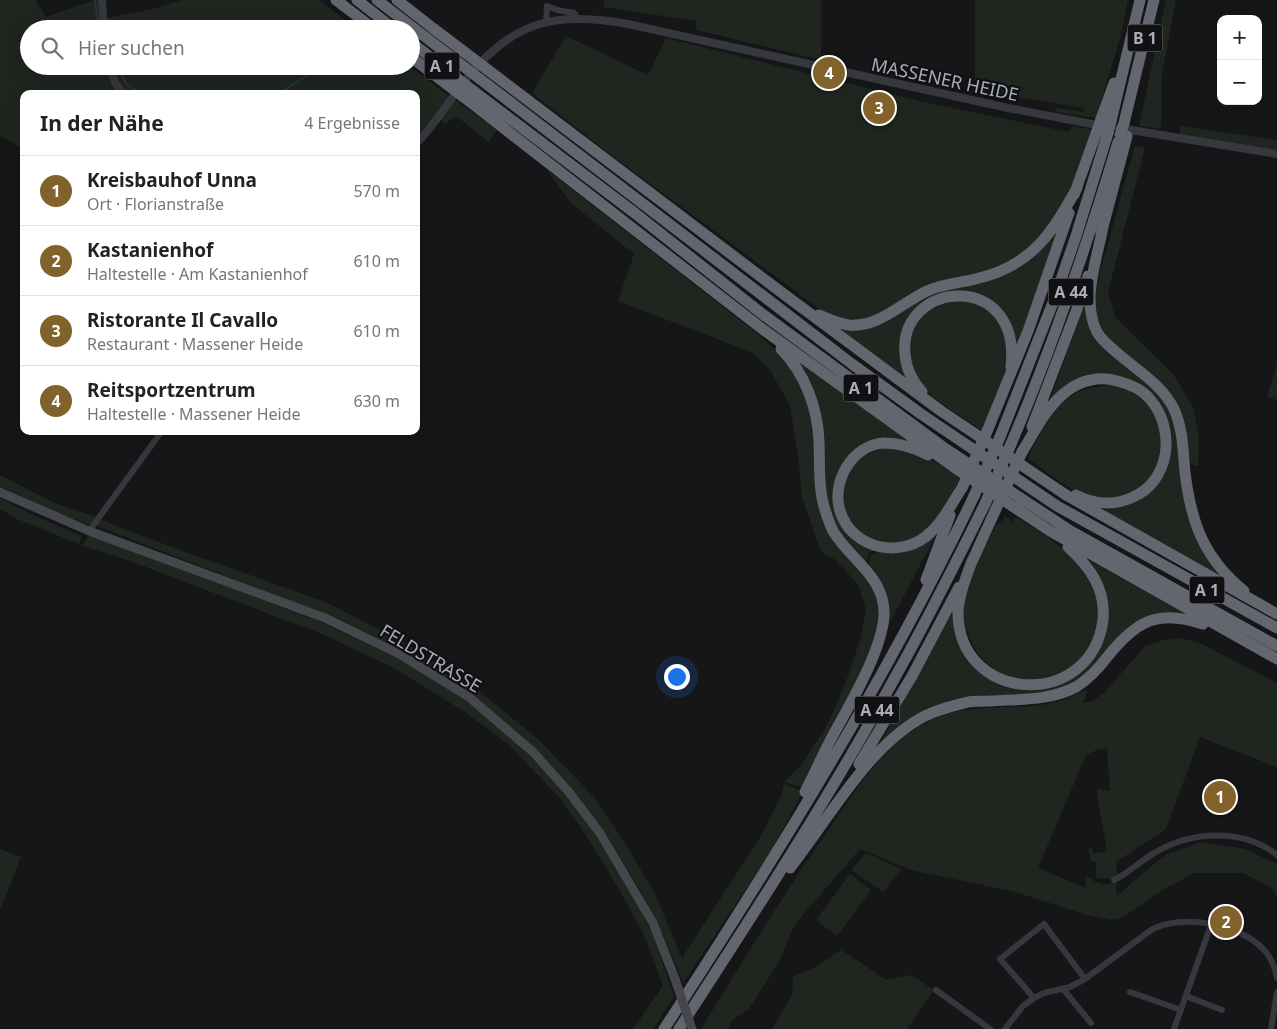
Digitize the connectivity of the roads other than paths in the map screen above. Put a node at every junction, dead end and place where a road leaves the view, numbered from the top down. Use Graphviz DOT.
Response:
graph roads {
  1 [pos="102,0"];
  2 [pos="336,0"];
  3 [pos="357,0"];
  4 [pos="377,0"];
  5 [pos="397,0"];
  6 [pos="1140,0"];
  7 [pos="1154,0"];
  8 [pos="578,18"];
  9 [pos="103,20"];
  10 [pos="362,20"];
  11 [pos="383,20"];
  12 [pos="403,20"];
  13 [pos="546,22"];
  14 [pos="1133,32"];
  15 [pos="420,33"];
  16 [pos="420,50"];
  17 [pos="420,63"];
  18 [pos="112,75"];
  19 [pos="1136,76"];
  20 [pos="120,90"];
  21 [pos="469,94"];
  22 [pos="1104,126"];
  23 [pos="1124,136"];
  24 [pos="420,139"];
  25 [pos="1277,154"];
  26 [pos="1077,188"];
  27 [pos="1104,227"];
  28 [pos="785,295"];
  29 [pos="761,328"];
  30 [pos="1003,394"];
  31 [pos="941,411"];
  32 [pos="159,435"];
  33 [pos="1022,452"];
  34 [pos="958,470"];
  35 [pos="1033,472"];
  36 [pos="962,488"];
  37 [pos="0,492"];
  38 [pos="89,531"];
  39 [pos="1050,532"];
  40 [pos="972,561"];
  41 [pos="1265,608"];
  42 [pos="1277,614"];
  43 [pos="911,621"];
  44 [pos="1277,628"];
  45 [pos="1231,634"];
  46 [pos="1277,646"];
  47 [pos="1277,659"];
  48 [pos="826,819"];
  49 [pos="1277,854"];
  50 [pos="776,855"];
  51 [pos="1114,880"];
  52 [pos="757,909"];
  53 [pos="1215,926"];
  54 [pos="1277,978"];
  55 [pos="1085,979"];
  56 [pos="1062,989"];
  57 [pos="936,990"];
  58 [pos="1130,992"];
  59 [pos="1277,992"];
  60 [pos="1186,996"];
  61 [pos="1034,998"];
  62 [pos="1181,1010"];
  63 [pos="1222,1010"];
  64 [pos="1091,1022"];
  65 [pos="664,1029"];
  66 [pos="679,1029"];
  67 [pos="692,1029"];
  68 [pos="990,1029"];
  69 [pos="1005,1029"];
  70 [pos="1174,1029"];
  71 [pos="1270,1029"];
  1 -- 9 [label="street"];
  2 -- 10 [label="highway"];
  3 -- 11 [label="highway"];
  4 -- 12 [label="highway, A 1, bridge"];
  5 -- 28 [label="highway, bridge"];
  6 -- 14 [label="highway, B 1"];
  7 -- 19 [label="highway, B 1"];
  8 -- 13 [label="street, MASSENER HEIDE"];
  8 -- 13 [label="street, MASSENER HEIDE"];
  8 -- 25 [label="street, MASSENER HEIDE"];
  13 -- 24 [label="street, MASSENER HEIDE"];
  14 -- 22 [label="highway, A 44"];
  15 -- 44 [label="highway, A 1, bridge"];
  16 -- 21 [label="highway, A 1, bridge"];
  17 -- 21 [label="highway, bridge"];
  18 -- 20 [label="street"];
  19 -- 23 [label="highway, A 44, bridge"];
  21 -- 29 [label="highway"];
  21 -- 46 [label="highway, A 1"];
  22 -- 26 [label="highway"];
  22 -- 43 [label="highway, A 44, bridge"];
  23 -- 27 [label="highway"];
  23 -- 52 [label="highway, A 44, bridge"];
  26 -- 28 [label="highway"];
  26 -- 30 [label="highway"];
  27 -- 33 [label="highway"];
  27 -- 41 [label="highway"];
  28 -- 31 [label="highway"];
  29 -- 34 [label="highway"];
  29 -- 50 [label="highway"];
  30 -- 31 [label="highway"];
  30 -- 36 [label="highway, bridge"];
  31 -- 35 [label="highway"];
  32 -- 38 [label="street"];
  33 -- 35 [label="highway"];
  33 -- 40 [label="highway, bridge"];
  34 -- 36 [label="highway"];
  34 -- 39 [label="highway"];
  35 -- 41 [label="highway"];
  36 -- 43 [label="highway"];
  37 -- 38 [label="main road, FELDSTRASSE"];
  38 -- 67 [label="main road, FELDSTRASSE, bridge"];
  39 -- 40 [label="highway"];
  39 -- 45 [label="highway"];
  40 -- 48 [label="highway"];
  41 -- 42 [label="highway"];
  43 -- 50 [label="highway, A 44"];
  45 -- 47 [label="highway"];
  45 -- 48 [label="highway"];
  48 -- 52 [label="highway"];
  49 -- 51 [label="street"];
  50 -- 65 [label="highway, A 44"];
  52 -- 66 [label="highway, A 44"];
  53 -- 54 [label="street"];
  53 -- 55 [label="street"];
  53 -- 60 [label="street"];
  55 -- 56 [label="street"];
  55 -- 61 [label="street"];
  56 -- 61 [label="street"];
  56 -- 64 [label="street"];
  57 -- 68 [label="street"];
  58 -- 62 [label="street"];
  59 -- 71 [label="street"];
  60 -- 62 [label="street"];
  60 -- 63 [label="street"];
  61 -- 69 [label="street"];
  62 -- 70 [label="street"];
}
